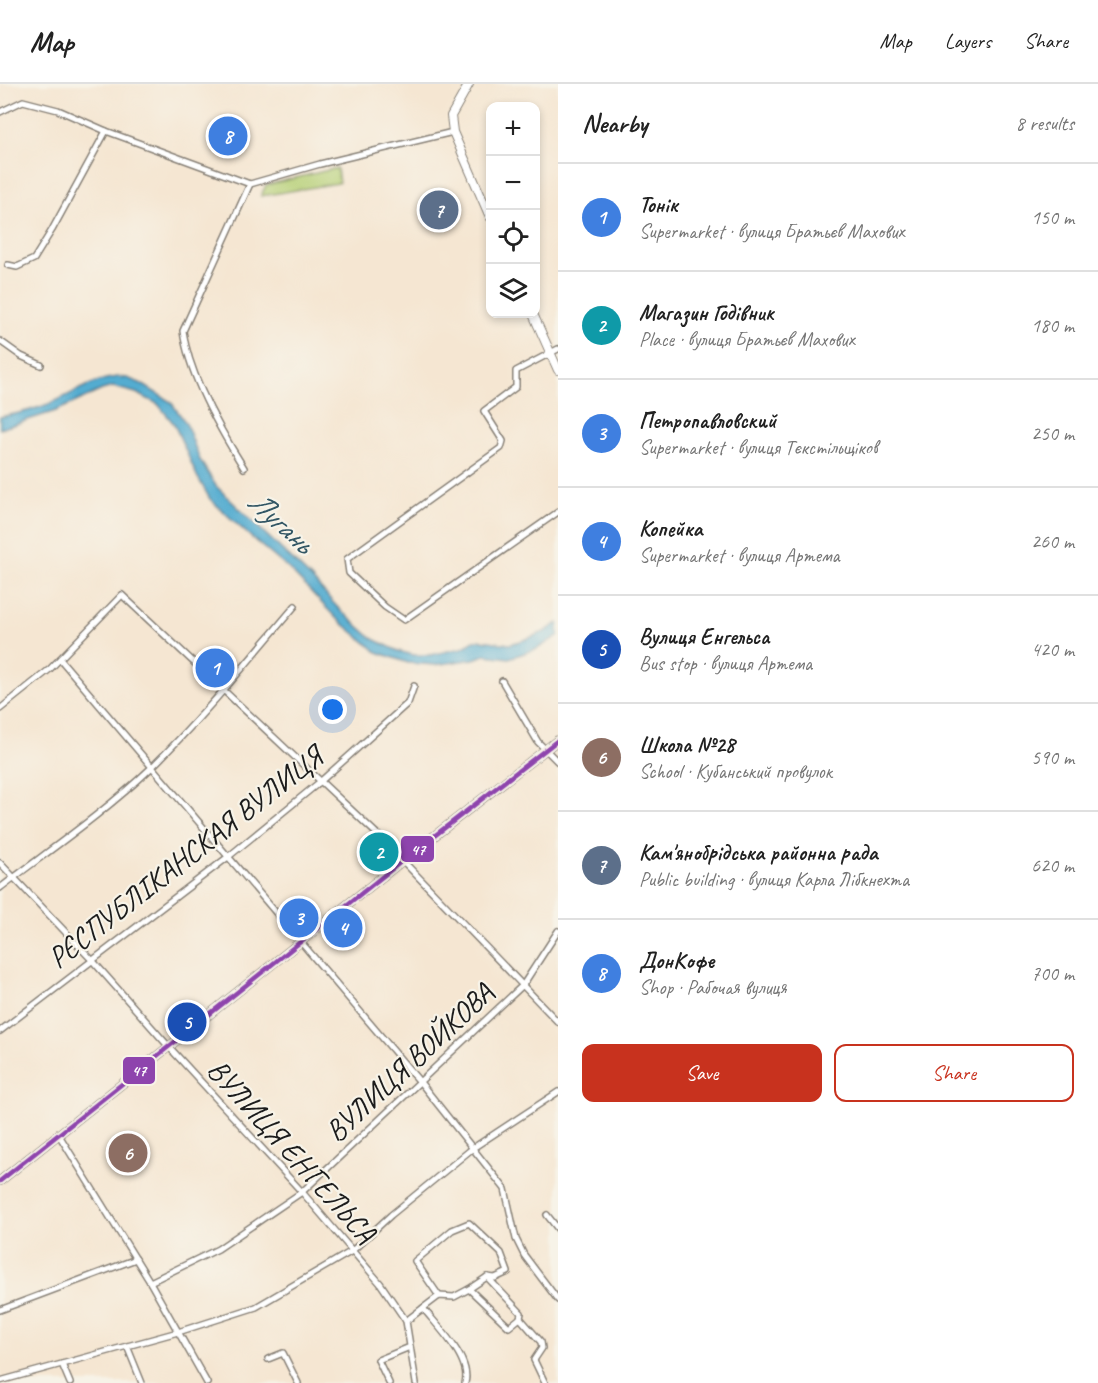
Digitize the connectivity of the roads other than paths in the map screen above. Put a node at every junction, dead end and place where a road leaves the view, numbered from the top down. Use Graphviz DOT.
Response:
graph roads {
  1 [pos="469,84"];
  2 [pos="0,112"];
  3 [pos="106,131"];
  4 [pos="453,132"];
  5 [pos="250,184"];
  6 [pos="487,210"];
  7 [pos="8,265"];
  8 [pos="535,318"];
  9 [pos="0,341"];
  10 [pos="554,351"];
  11 [pos="41,365"];
  12 [pos="558,370"];
  13 [pos="244,468"];
  14 [pos="558,512"];
  15 [pos="295,606"];
  16 [pos="60,659"];
  17 [pos="502,681"];
  18 [pos="414,686"];
  19 [pos="223,690"];
  20 [pos="0,709"];
  21 [pos="558,740"];
  22 [pos="546,749"];
  23 [pos="558,762"];
  24 [pos="152,767"];
  25 [pos="321,781"];
  26 [pos="228,857"];
  27 [pos="402,861"];
  28 [pos="0,863"];
  29 [pos="13,878"];
  30 [pos="0,888"];
  31 [pos="558,931"];
  32 [pos="300,943"];
  33 [pos="92,960"];
  34 [pos="523,985"];
  35 [pos="558,1022"];
  36 [pos="0,1031"];
  37 [pos="168,1046"];
  38 [pos="420,1082"];
  39 [pos="558,1092"];
  40 [pos="59,1135"];
  41 [pos="472,1148"];
  42 [pos="0,1181"];
  43 [pos="302,1192"];
  44 [pos="547,1215"];
  45 [pos="558,1229"];
  46 [pos="352,1251"];
  47 [pos="136,1259"];
  48 [pos="487,1277"];
  49 [pos="150,1282"];
  50 [pos="469,1289"];
  51 [pos="439,1296"];
  52 [pos="558,1300"];
  53 [pos="423,1308"];
  54 [pos="0,1310"];
  55 [pos="519,1318"];
  56 [pos="406,1322"];
  57 [pos="178,1332"];
  58 [pos="127,1346"];
  59 [pos="410,1347"];
  60 [pos="268,1359"];
  61 [pos="63,1364"];
  62 [pos="0,1381"];
  63 [pos="70,1383"];
  64 [pos="142,1383"];
  65 [pos="207,1383"];
  66 [pos="298,1383"];
  67 [pos="389,1383"];
  68 [pos="416,1383"];
  69 [pos="465,1383"];
  70 [pos="545,1383"];
  1 -- 4 [label="street"];
  2 -- 3 [label="street"];
  3 -- 5 [label="street"];
  3 -- 7 [label="street"];
  4 -- 5 [label="street"];
  4 -- 6 [label="street"];
  5 -- 13 [label="street"];
  8 -- 10 [label="street"];
  9 -- 11 [label="street"];
  10 -- 12 [label="street"];
  10 -- 14 [label="street"];
  15 -- 19 [label="street"];
  16 -- 19 [label="street"];
  16 -- 20 [label="street"];
  16 -- 24 [label="street"];
  17 -- 22 [label="street"];
  18 -- 25 [label="street, РЄСПУБЛІКАНСКАЯ ВУЛИЦЯ"];
  19 -- 24 [label="street"];
  19 -- 25 [label="street"];
  21 -- 22 [label="street"];
  22 -- 23 [label="street"];
  22 -- 27 [label="street"];
  24 -- 26 [label="street"];
  24 -- 29 [label="street"];
  25 -- 26 [label="street, РЄСПУБЛІКАНСКАЯ ВУЛИЦЯ"];
  25 -- 27 [label="street"];
  26 -- 32 [label="street"];
  26 -- 33 [label="street, РЄСПУБЛІКАНСКАЯ ВУЛИЦЯ"];
  27 -- 32 [label="street"];
  27 -- 34 [label="street"];
  28 -- 29 [label="street, ВУЛИЦЯ ЕНГЕЛЬСА"];
  29 -- 30 [label="street"];
  29 -- 33 [label="street, ВУЛИЦЯ ЕНГЕЛЬСА"];
  31 -- 34 [label="street, ВУЛИЦЯ ВОЙКОВА"];
  32 -- 37 [label="street"];
  32 -- 38 [label="street"];
  33 -- 36 [label="street, РЄСПУБЛІКАНСКАЯ ВУЛИЦЯ"];
  33 -- 37 [label="street, ВУЛИЦЯ ЕНГЕЛЬСА"];
  34 -- 35 [label="street"];
  34 -- 38 [label="street, ВУЛИЦЯ ВОЙКОВА"];
  37 -- 40 [label="street"];
  37 -- 43 [label="street, ВУЛИЦЯ ЕНГЕЛЬСА"];
  38 -- 41 [label="street"];
  38 -- 43 [label="street, ВУЛИЦЯ ВОЙКОВА"];
  39 -- 41 [label="street"];
  40 -- 42 [label="street"];
  40 -- 47 [label="street"];
  41 -- 46 [label="street"];
  41 -- 52 [label="street"];
  43 -- 46 [label="street, ВУЛИЦЯ ЕНГЕЛЬСА"];
  43 -- 49 [label="street, ВУЛИЦЯ ВОЙКОВА"];
  44 -- 45 [label="street"];
  46 -- 56 [label="street, ВУЛИЦЯ ЕНГЕЛЬСА"];
  46 -- 57 [label="street"];
  47 -- 49 [label="street"];
  47 -- 54 [label="street"];
  48 -- 50 [label="street"];
  48 -- 51 [label="street"];
  48 -- 55 [label="street"];
  49 -- 57 [label="street"];
  50 -- 51 [label="street"];
  50 -- 55 [label="street"];
  51 -- 53 [label="street"];
  53 -- 56 [label="street"];
  53 -- 69 [label="street"];
  55 -- 70 [label="street"];
  56 -- 59 [label="street, ВУЛИЦЯ ЕНГЕЛЬСА"];
  57 -- 58 [label="street"];
  57 -- 65 [label="street"];
  58 -- 61 [label="street"];
  58 -- 64 [label="street"];
  59 -- 67 [label="street"];
  59 -- 68 [label="street, ВУЛИЦЯ ЕНГЕЛЬСА"];
  60 -- 66 [label="street"];
  61 -- 62 [label="street"];
  61 -- 63 [label="street"];
}
